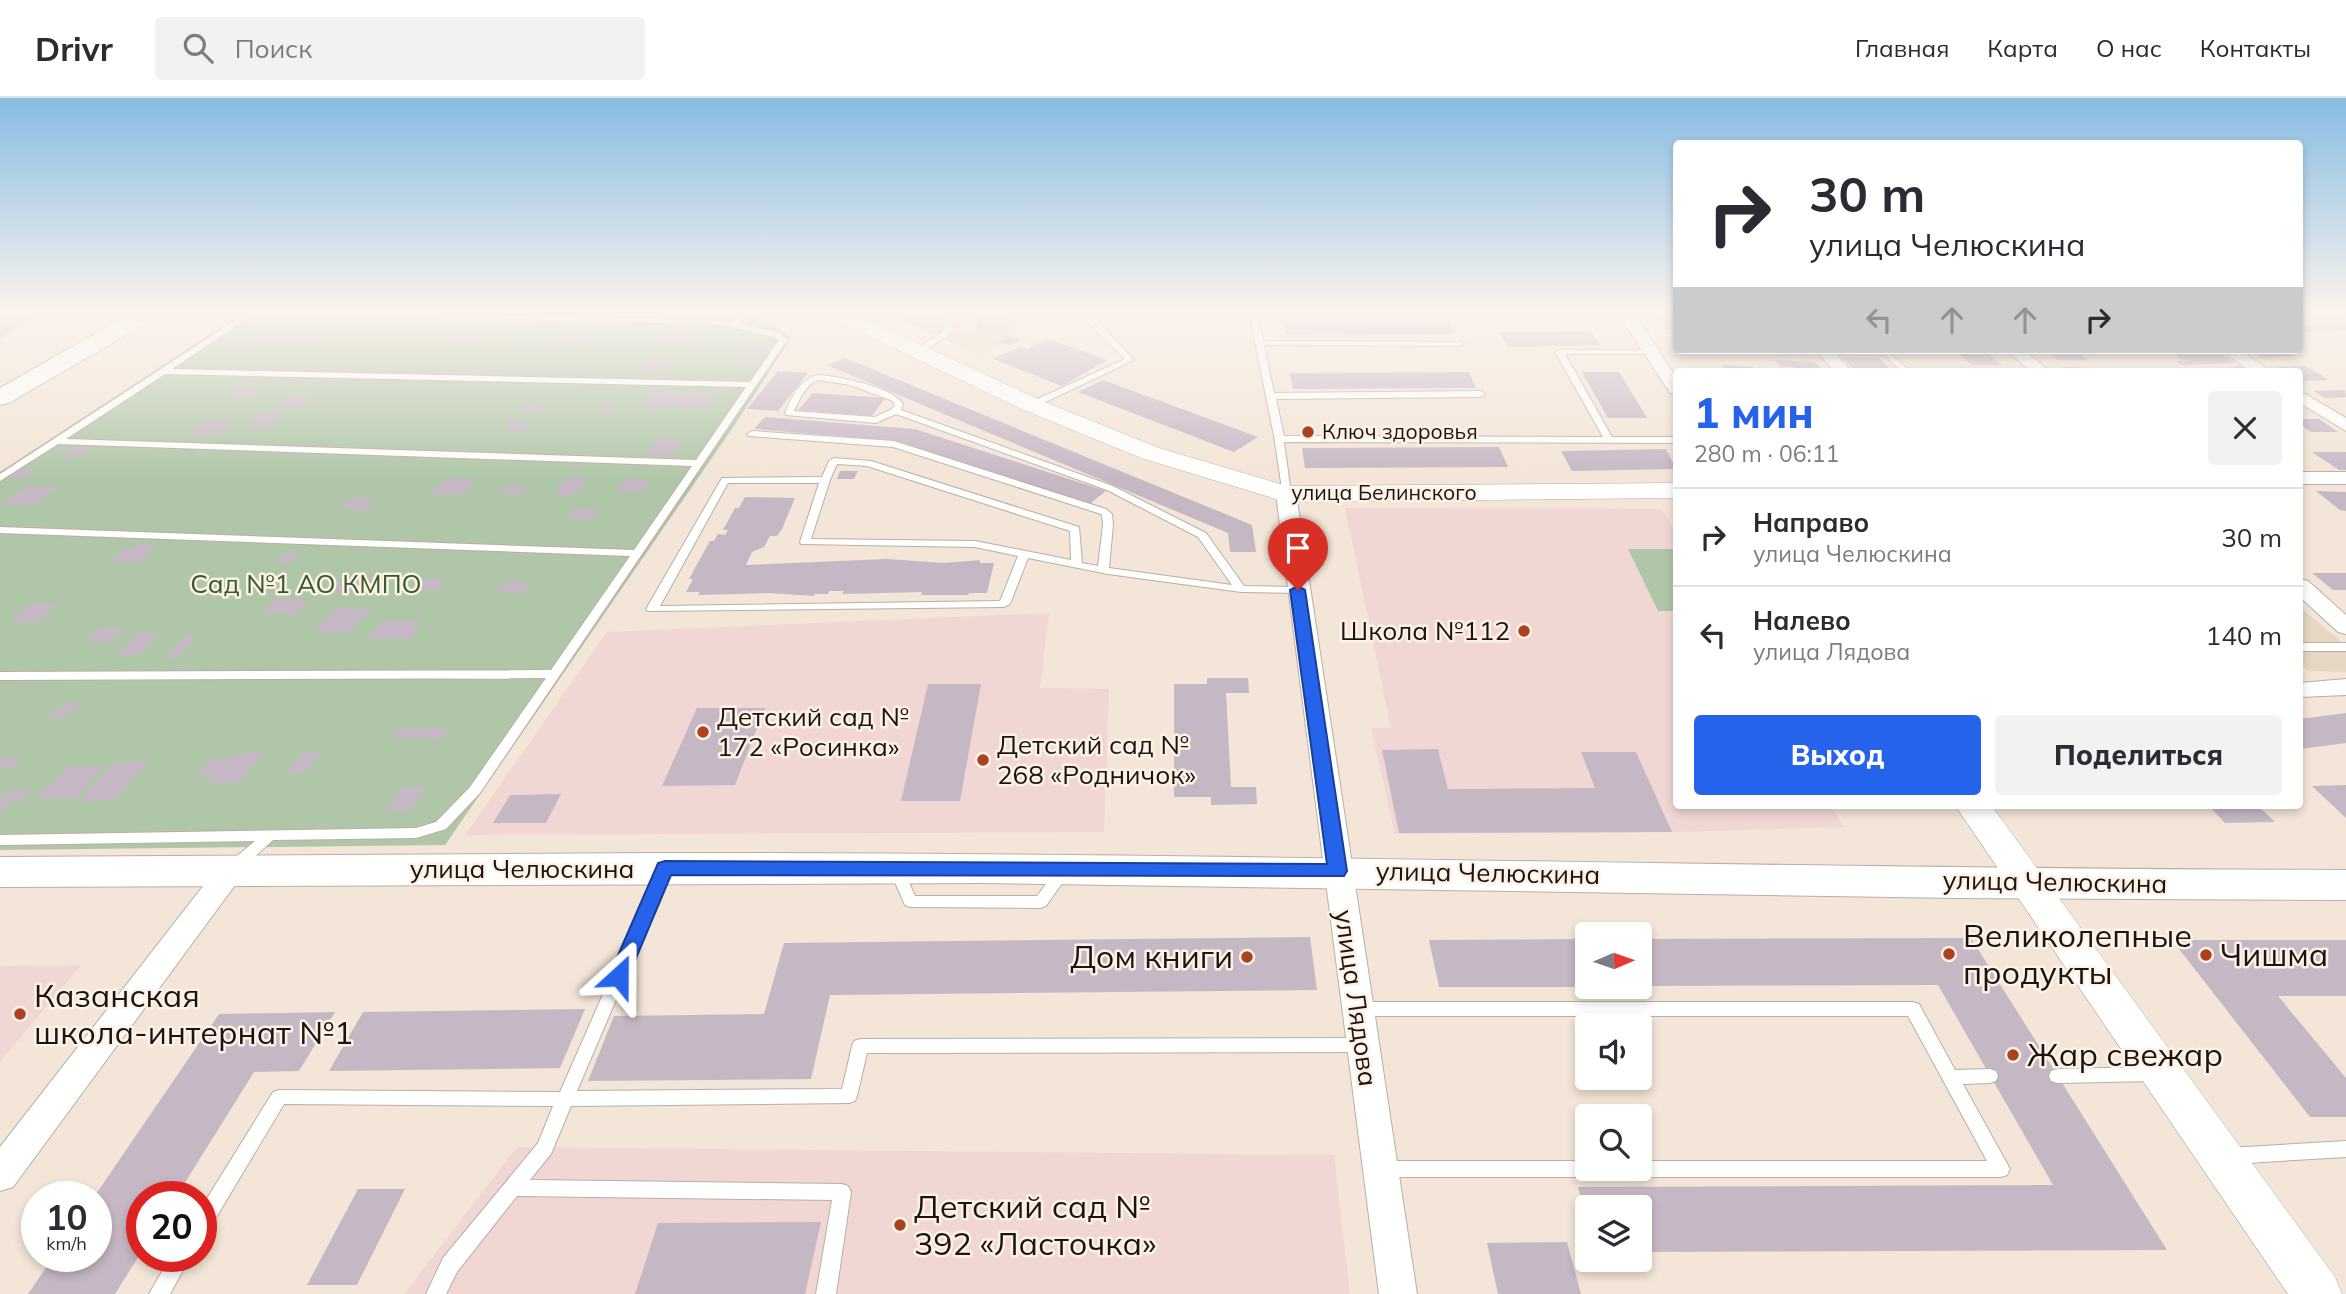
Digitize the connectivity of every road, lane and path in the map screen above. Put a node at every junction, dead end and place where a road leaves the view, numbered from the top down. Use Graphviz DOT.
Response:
graph roads {
  1 [pos="52,368"];
  2 [pos="168,368"];
  3 [pos="763,368"];
  4 [pos="950,368"];
  5 [pos="1113,368"];
  6 [pos="1264,368"];
  7 [pos="1568,368"];
  8 [pos="1662,368"];
  9 [pos="163,371"];
  10 [pos="750,385"];
  11 [pos="1673,385"];
  12 [pos="1480,394"];
  13 [pos="1270,396"];
  14 [pos="0,398"];
  15 [pos="2303,398"];
  16 [pos="1032,405"];
  17 [pos="896,411"];
  18 [pos="2346,426"];
  19 [pos="752,434"];
  20 [pos="1608,438"];
  21 [pos="1279,439"];
  22 [pos="1673,440"];
  23 [pos="56,441"];
  24 [pos="698,463"];
  25 [pos="0,478"];
  26 [pos="2303,478"];
  27 [pos="2346,478"];
  28 [pos="825,480"];
  29 [pos="1673,491"];
  30 [pos="1286,494"];
  31 [pos="0,530"];
  32 [pos="637,552"];
  33 [pos="1024,554"];
  34 [pos="1077,565"];
  35 [pos="1103,570"];
  36 [pos="1241,589"];
  37 [pos="2303,589"];
  38 [pos="1298,590"];
  39 [pos="2346,626"];
  40 [pos="2303,647"];
  41 [pos="2346,647"];
  42 [pos="552,674"];
  43 [pos="0,676"];
  44 [pos="2346,687"];
  45 [pos="2303,690"];
  46 [pos="1976,809"];
  47 [pos="270,835"];
  48 [pos="0,840"];
  49 [pos="665,868"];
  50 [pos="231,870"];
  51 [pos="1338,871"];
  52 [pos="0,872"];
  53 [pos="2029,884"];
  54 [pos="2346,885"];
  55 [pos="1357,1009"];
  56 [pos="1362,1045"];
  57 [pos="2161,1074"];
  58 [pos="1990,1076"];
  59 [pos="2057,1076"];
  60 [pos="1950,1077"];
  61 [pos="565,1099"];
  62 [pos="2346,1149"];
  63 [pos="2220,1157"];
  64 [pos="1380,1168"];
  65 [pos="1575,1169"];
  66 [pos="1652,1169"];
  67 [pos="0,1175"];
  68 [pos="513,1188"];
  69 [pos="217,1198"];
  70 [pos="172,1272"];
  71 [pos="159,1294"];
  72 [pos="436,1294"];
  73 [pos="826,1294"];
  74 [pos="1398,1294"];
  75 [pos="2317,1294"];
  1 -- 14 [label="main road"];
  2 -- 9 [label="lane"];
  3 -- 10 [label="lane"];
  4 -- 16 [label="street, улица Белинского"];
  5 -- 16 [label="lane"];
  6 -- 13 [label="lane"];
  7 -- 20 [label="lane"];
  8 -- 11 [label="street"];
  9 -- 10 [label="lane"];
  9 -- 23 [label="lane"];
  10 -- 24 [label="lane"];
  12 -- 13 [label="lane"];
  13 -- 21 [label="lane"];
  15 -- 18 [label="street"];
  16 -- 30 [label="street, улица Белинского"];
  17 -- 17 [label="lane"];
  17 -- 36 [label="lane"];
  19 -- 35 [label="lane"];
  20 -- 21 [label="lane"];
  20 -- 22 [label="lane"];
  21 -- 30 [label="lane"];
  23 -- 24 [label="lane"];
  23 -- 25 [label="lane"];
  24 -- 32 [label="lane"];
  26 -- 27 [label="street"];
  28 -- 33 [label="lane"];
  28 -- 33 [label="lane"];
  28 -- 34 [label="lane"];
  29 -- 30 [label="street, улица Белинского"];
  30 -- 38 [label="street, улица Лядова"];
  31 -- 32 [label="lane"];
  32 -- 42 [label="lane"];
  33 -- 34 [label="lane"];
  34 -- 35 [label="lane"];
  35 -- 36 [label="lane"];
  36 -- 38 [label="lane"];
  37 -- 39 [label="street"];
  38 -- 51 [label="street, улица Лядова"];
  40 -- 41 [label="lane"];
  42 -- 43 [label="lane"];
  42 -- 47 [label="lane"];
  44 -- 45 [label="street"];
  46 -- 53 [label="street"];
  47 -- 48 [label="lane"];
  47 -- 50 [label="lane"];
  49 -- 50 [label="main road, улица Челюскина"];
  49 -- 51 [label="main road, улица Челюскина"];
  49 -- 61 [label="lane"];
  50 -- 52 [label="main road, улица Челюскина"];
  50 -- 67 [label="street"];
  51 -- 53 [label="main road, улица Челюскина"];
  51 -- 55 [label="street, улица Лядова"];
  53 -- 54 [label="main road, улица Челюскина"];
  53 -- 57 [label="street"];
  55 -- 56 [label="street, улица Лядова"];
  55 -- 60 [label="lane"];
  56 -- 61 [label="lane"];
  56 -- 64 [label="street, улица Лядова"];
  57 -- 59 [label="lane"];
  57 -- 63 [label="street"];
  58 -- 60 [label="lane"];
  60 -- 66 [label="lane"];
  61 -- 68 [label="lane"];
  61 -- 69 [label="lane"];
  62 -- 63 [label="lane"];
  63 -- 75 [label="street"];
  64 -- 65 [label="lane"];
  64 -- 74 [label="street, улица Лядова"];
  68 -- 72 [label="lane"];
  68 -- 73 [label="lane"];
  70 -- 71 [label="lane"];
}
